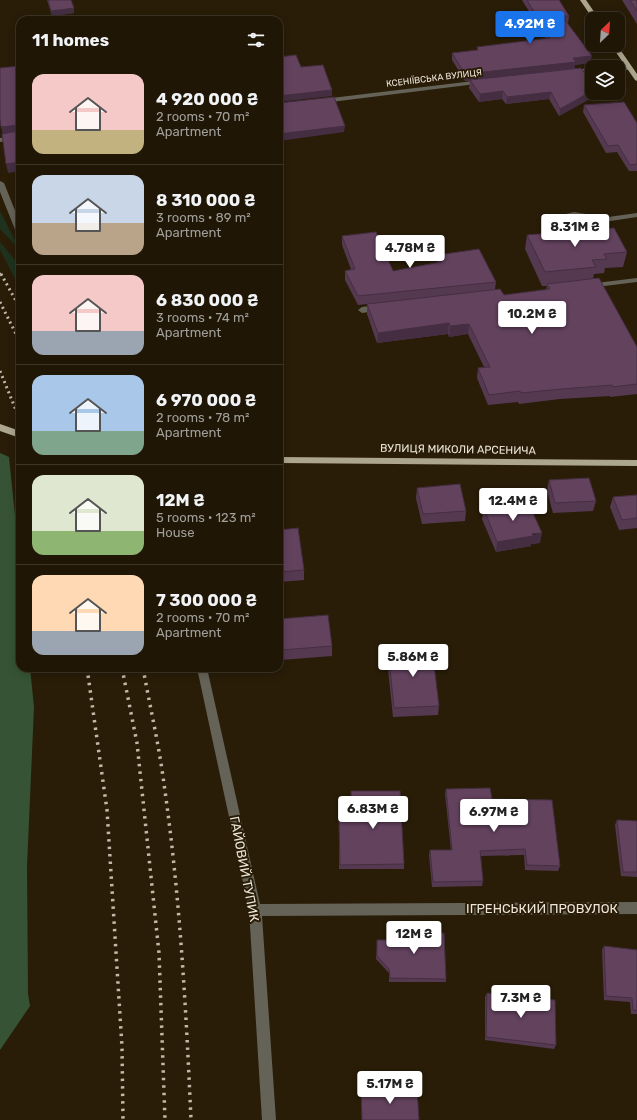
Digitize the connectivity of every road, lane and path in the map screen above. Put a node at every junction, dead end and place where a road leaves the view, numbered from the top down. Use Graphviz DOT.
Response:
graph roads {
  1 [pos="583,0"];
  2 [pos="591,12"];
  3 [pos="619,52"];
  4 [pos="625,68"];
  5 [pos="629,68"];
  6 [pos="585,71"];
  7 [pos="562,73"];
  8 [pos="637,79"];
  9 [pos="492,81"];
  10 [pos="319,101"];
  11 [pos="16,138"];
  12 [pos="0,140"];
  13 [pos="0,183"];
  14 [pos="637,215"];
  15 [pos="593,221"];
  16 [pos="16,222"];
  17 [pos="637,280"];
  18 [pos="577,287"];
  19 [pos="385,308"];
  20 [pos="362,310"];
  21 [pos="0,427"];
  22 [pos="16,433"];
  23 [pos="283,460"];
  24 [pos="637,463"];
  25 [pos="203,672"];
  26 [pos="637,908"];
  27 [pos="255,910"];
  28 [pos="269,1120"];
  1 -- 2 [label="main road"];
  3 -- 5 [label="main road"];
  4 -- 5 [label="street"];
  5 -- 8 [label="main road"];
  6 -- 7 [label="street"];
  9 -- 10 [label="street, КСЕНІЇВСЬКА ВУЛИЦЯ"];
  11 -- 12 [label="street"];
  13 -- 16 [label="street"];
  14 -- 15 [label="street"];
  17 -- 18 [label="street"];
  19 -- 20 [label="street"];
  21 -- 22 [label="main road"];
  23 -- 24 [label="main road, ВУЛИЦЯ МИКОЛИ АРСЕНИЧА"];
  25 -- 27 [label="street, ГАЙОВИЙ ТУПИК"];
  26 -- 27 [label="street, ІГРЕНСЬКИЙ ПРОВУЛОК"];
  27 -- 28 [label="street, ГАЙОВИЙ ТУПИК"];
}
